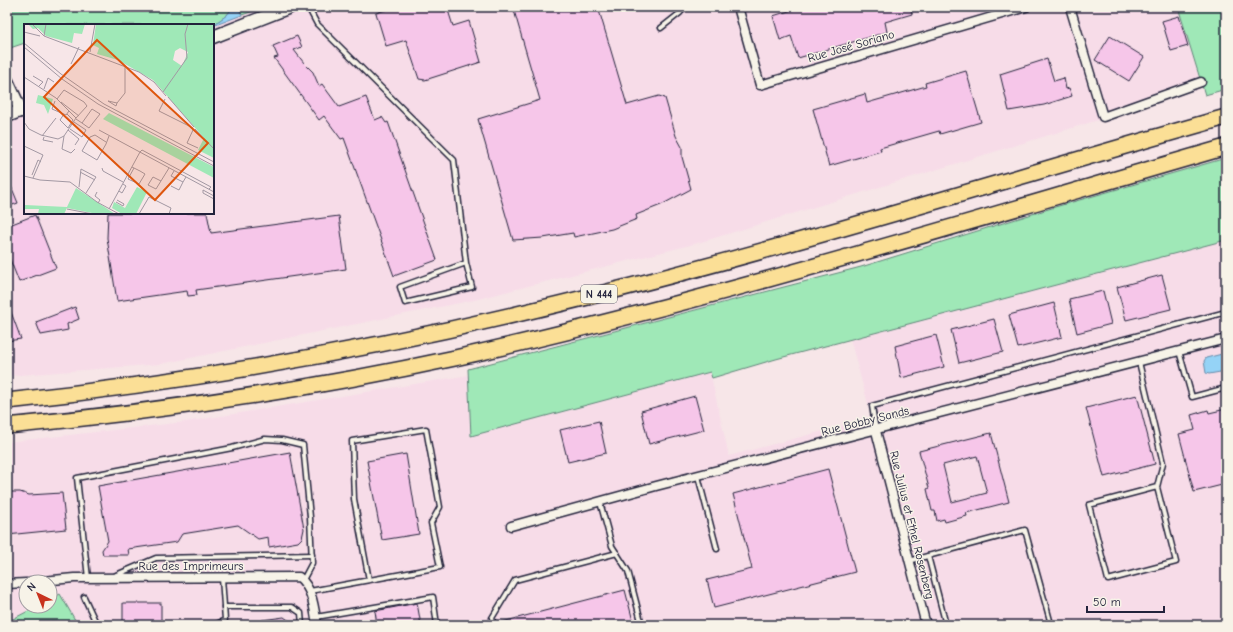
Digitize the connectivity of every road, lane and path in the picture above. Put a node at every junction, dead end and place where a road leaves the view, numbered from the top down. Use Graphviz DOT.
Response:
graph roads {
  1 [pos="290,7"];
  2 [pos="308,7"];
  3 [pos="685,7"];
  4 [pos="738,7"];
  5 [pos="1026,7"];
  6 [pos="1070,7"];
  7 [pos="661,28"];
  8 [pos="214,37"];
  9 [pos="7,81"];
  10 [pos="1201,82"];
  11 [pos="23,110"];
  12 [pos="7,116"];
  13 [pos="1226,117"];
  14 [pos="1226,147"];
  15 [pos="466,263"];
  16 [pos="1226,312"];
  17 [pos="1226,339"];
  18 [pos="1179,352"];
  19 [pos="1138,362"];
  20 [pos="1226,388"];
  21 [pos="7,401"];
  22 [pos="7,426"];
  23 [pos="876,431"];
  24 [pos="698,476"];
  25 [pos="1157,487"];
  26 [pos="600,502"];
  27 [pos="511,526"];
  28 [pos="717,549"];
  29 [pos="617,553"];
  30 [pos="312,555"];
  31 [pos="928,556"];
  32 [pos="909,561"];
  33 [pos="222,577"];
  34 [pos="88,578"];
  35 [pos="109,578"];
  36 [pos="58,580"];
  37 [pos="302,580"];
  38 [pos="368,580"];
  39 [pos="18,583"];
  40 [pos="7,584"];
  41 [pos="310,591"];
  42 [pos="84,597"];
  43 [pos="224,607"];
  44 [pos="316,621"];
  45 [pos="97,625"];
  46 [pos="215,625"];
  47 [pos="302,625"];
  48 [pos="437,625"];
  49 [pos="494,625"];
  50 [pos="642,625"];
  51 [pos="926,625"];
  52 [pos="946,625"];
  53 [pos="1047,625"];
  1 -- 8 [label="street"];
  2 -- 15 [label="lane"];
  3 -- 7 [label="lane"];
  4 -- 5 [label="street, Rue José Soriano"];
  6 -- 10 [label="street"];
  9 -- 11 [label="street"];
  11 -- 12 [label="street"];
  13 -- 21 [label="highway, N 444"];
  14 -- 22 [label="highway, N 444"];
  15 -- 15 [label="lane"];
  16 -- 23 [label="lane"];
  17 -- 18 [label="street, Rue Bobby Sands"];
  18 -- 19 [label="street, Rue Bobby Sands"];
  18 -- 20 [label="lane"];
  19 -- 23 [label="street, Rue Bobby Sands"];
  19 -- 25 [label="lane"];
  23 -- 24 [label="street, Rue Bobby Sands"];
  23 -- 32 [label="street, Rue Julius et Ethel Rosenberg"];
  24 -- 26 [label="street, Rue Bobby Sands"];
  24 -- 28 [label="lane"];
  25 -- 25 [label="lane"];
  26 -- 27 [label="street, Rue Bobby Sands"];
  26 -- 29 [label="lane"];
  29 -- 49 [label="lane"];
  29 -- 50 [label="lane"];
  30 -- 34 [label="lane"];
  30 -- 35 [label="lane"];
  30 -- 37 [label="lane"];
  31 -- 32 [label="lane"];
  31 -- 52 [label="lane"];
  31 -- 53 [label="lane"];
  32 -- 51 [label="street, Rue Julius et Ethel Rosenberg"];
  33 -- 35 [label="street, Rue des Imprimeurs"];
  33 -- 37 [label="street, Rue des Imprimeurs"];
  33 -- 43 [label="lane"];
  34 -- 35 [label="street, Rue des Imprimeurs"];
  34 -- 36 [label="street, Rue des Imprimeurs"];
  37 -- 41 [label="street"];
  38 -- 38 [label="lane"];
  38 -- 41 [label="lane"];
  39 -- 40 [label="street"];
  41 -- 44 [label="street"];
  42 -- 45 [label="lane"];
  43 -- 46 [label="lane"];
  43 -- 47 [label="lane"];
  44 -- 48 [label="lane"];
}
